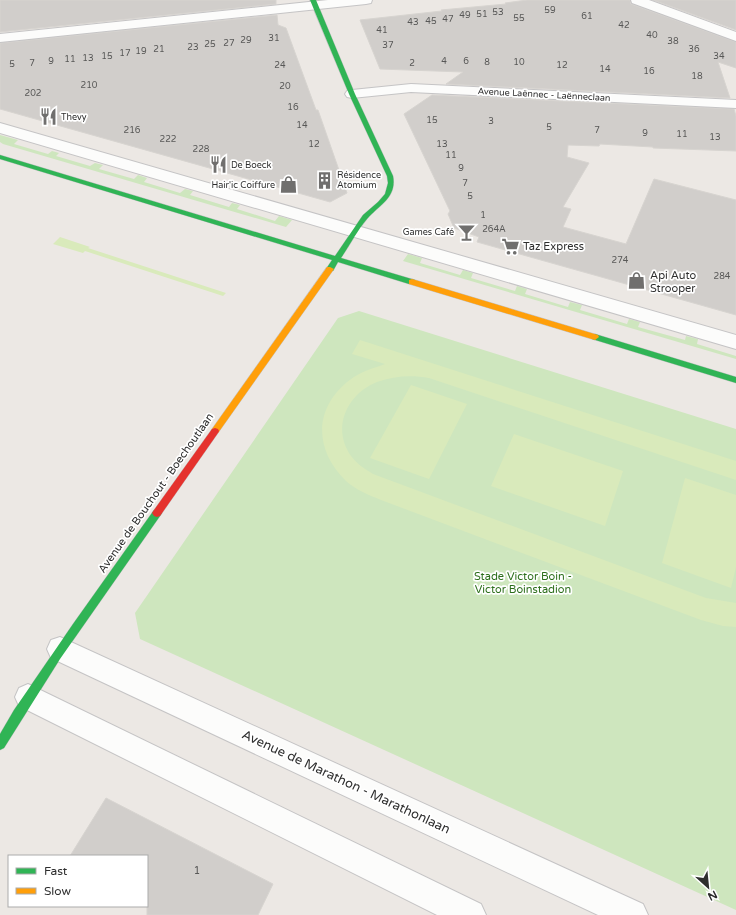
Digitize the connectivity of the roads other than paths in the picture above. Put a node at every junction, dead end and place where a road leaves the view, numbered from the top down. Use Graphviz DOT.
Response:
graph roads {
  1 [pos="366,0"];
  2 [pos="637,0"];
  3 [pos="314,3"];
  4 [pos="736,37"];
  5 [pos="0,38"];
  6 [pos="352,94"];
  7 [pos="736,104"];
  8 [pos="0,128"];
  9 [pos="0,157"];
  10 [pos="356,231"];
  11 [pos="337,259"];
  12 [pos="736,342"];
  13 [pos="736,380"];
  14 [pos="60,649"];
  15 [pos="28,696"];
  16 [pos="0,744"];
  17 [pos="470,915"];
  18 [pos="632,915"];
  1 -- 3 [label="street"];
  2 -- 4 [label="street"];
  3 -- 5 [label="street"];
  3 -- 6 [label="street, Avenue de Bouchout - Boechoutlaan"];
  6 -- 7 [label="street, Avenue Laënnec - Laënneclaan"];
  6 -- 10 [label="street, Avenue de Bouchout - Boechoutlaan"];
  8 -- 10 [label="street"];
  9 -- 11 [label="street"];
  10 -- 11 [label="street, Avenue de Bouchout - Boechoutlaan"];
  10 -- 12 [label="street"];
  11 -- 13 [label="street"];
  11 -- 14 [label="street, Avenue de Bouchout - Boechoutlaan"];
  14 -- 15 [label="street, Avenue de Bouchout - Boechoutlaan"];
  14 -- 18 [label="street, Avenue de Marathon - Marathonlaan"];
  15 -- 16 [label="street, Avenue de Bouchout - Boechoutlaan"];
  15 -- 17 [label="street"];
}
